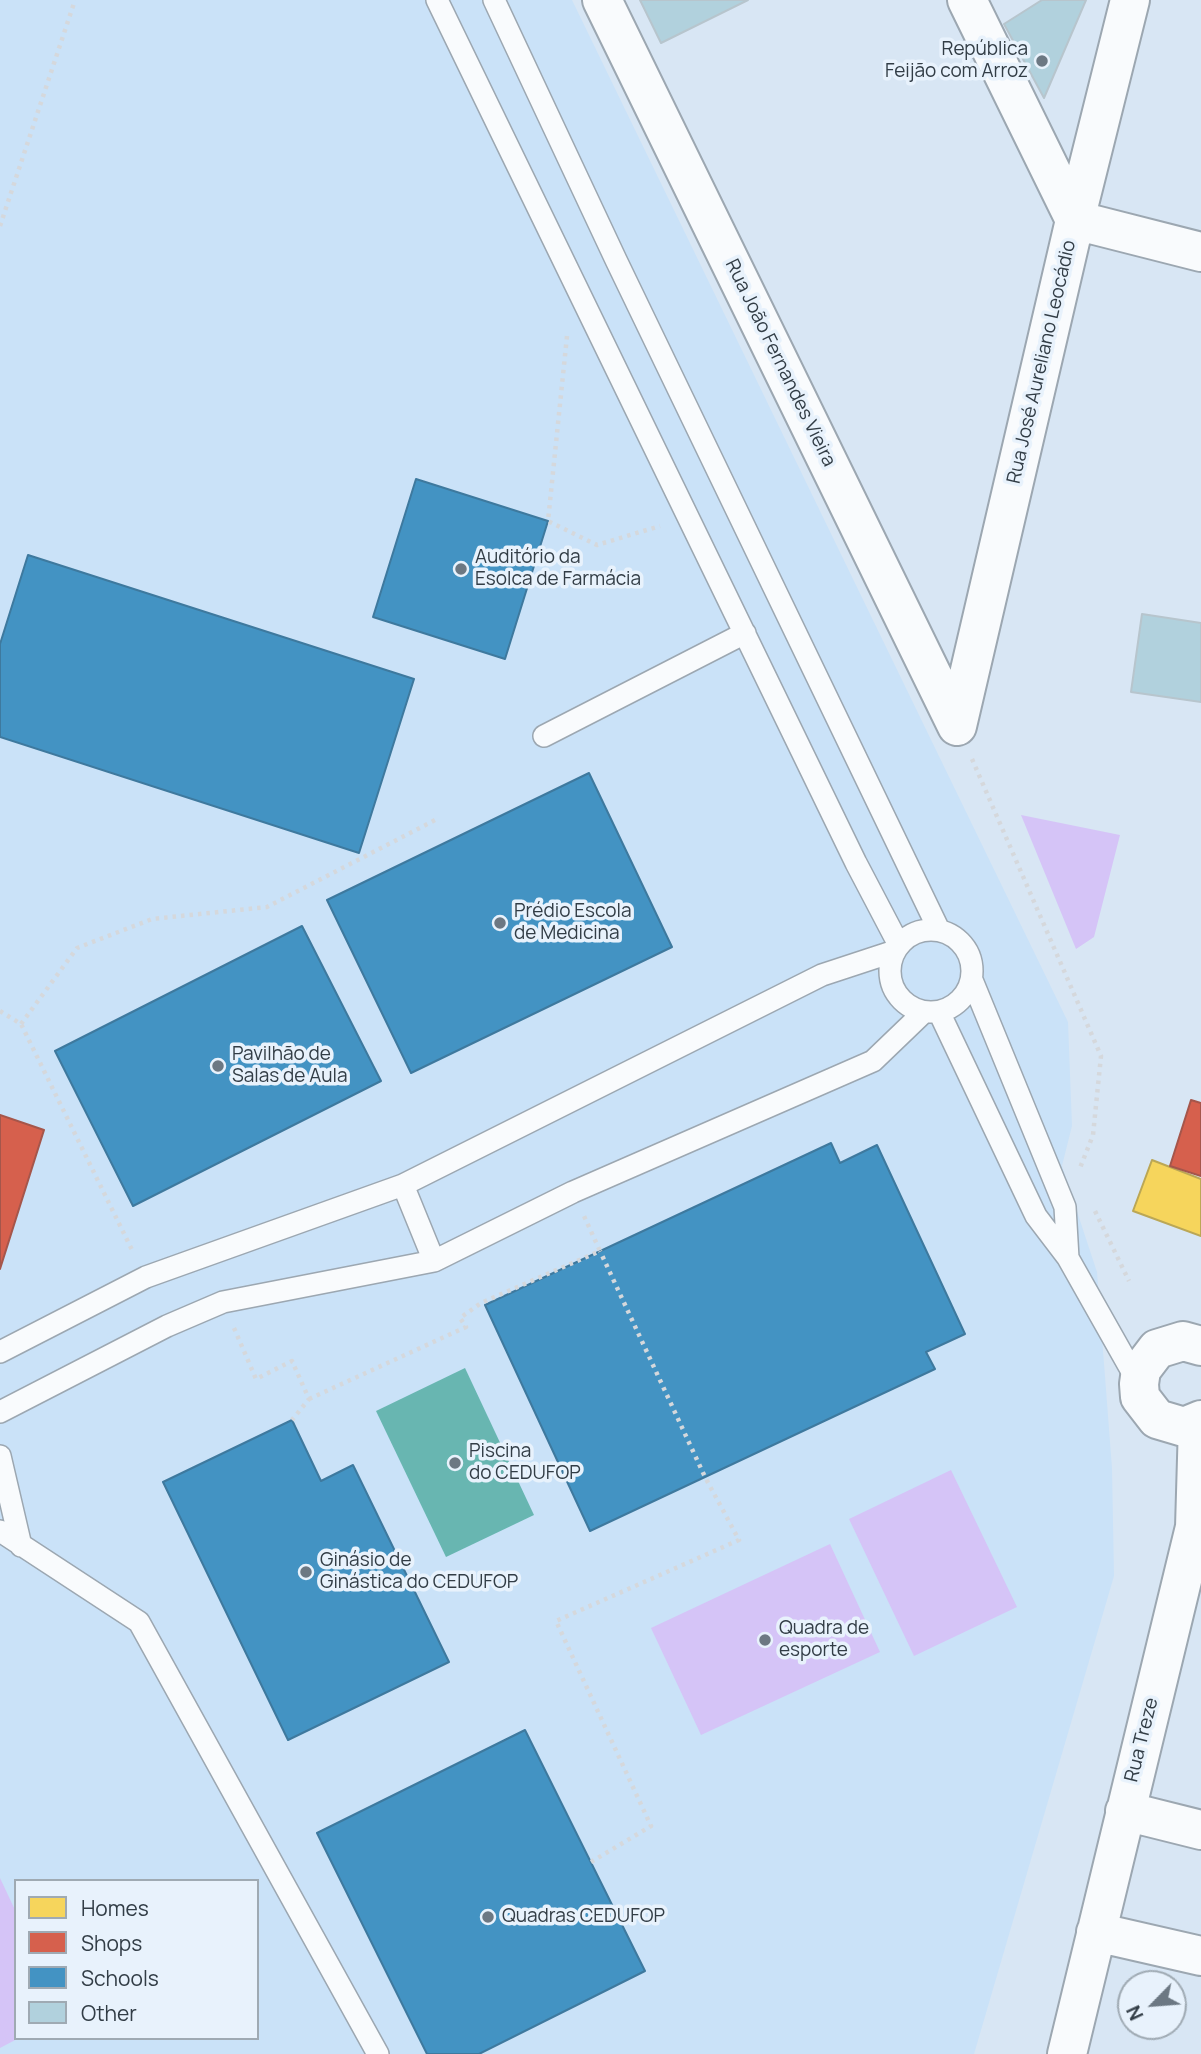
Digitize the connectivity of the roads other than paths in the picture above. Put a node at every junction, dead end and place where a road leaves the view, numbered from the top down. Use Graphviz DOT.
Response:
graph roads {
  1 [pos="437,0"];
  2 [pos="494,0"];
  3 [pos="602,0"];
  4 [pos="967,0"];
  5 [pos="1130,0"];
  6 [pos="1075,220"];
  7 [pos="1201,251"];
  8 [pos="745,633"];
  9 [pos="957,726"];
  10 [pos="544,736"];
  11 [pos="939,930"];
  12 [pos="897,948"];
  13 [pos="972,980"];
  14 [pos="931,1012"];
  15 [pos="403,1185"];
  16 [pos="1068,1258"];
  17 [pos="434,1261"];
  18 [pos="1201,1346"];
  19 [pos="0,1352"];
  20 [pos="1139,1384"];
  21 [pos="0,1412"];
  22 [pos="1200,1422"];
  23 [pos="0,1456"];
  24 [pos="1198,1528"];
  25 [pos="0,1531"];
  26 [pos="21,1546"];
  27 [pos="1125,1811"];
  28 [pos="1201,1829"];
  29 [pos="1096,1932"];
  30 [pos="1201,1956"];
  31 [pos="378,2054"];
  32 [pos="1067,2054"];
  1 -- 8 [label="lane"];
  2 -- 11 [label="lane"];
  3 -- 9 [label="street, Rua João Fernandes Vieira"];
  4 -- 6 [label="street"];
  5 -- 6 [label="street, Rua José Aureliano Leocádio"];
  6 -- 7 [label="street"];
  6 -- 9 [label="street, Rua José Aureliano Leocádio"];
  8 -- 10 [label="lane"];
  8 -- 12 [label="lane"];
  11 -- 12 [label="lane"];
  11 -- 13 [label="lane"];
  12 -- 14 [label="lane"];
  12 -- 15 [label="lane"];
  13 -- 14 [label="lane"];
  13 -- 16 [label="lane"];
  14 -- 16 [label="lane"];
  14 -- 17 [label="lane"];
  15 -- 17 [label="lane"];
  15 -- 19 [label="lane"];
  16 -- 20 [label="lane"];
  17 -- 21 [label="lane"];
  18 -- 20 [label="street"];
  20 -- 22 [label="street"];
  22 -- 24 [label="street, Rua Treze"];
  23 -- 26 [label="lane"];
  24 -- 27 [label="street, Rua Treze"];
  25 -- 26 [label="lane"];
  26 -- 31 [label="lane"];
  27 -- 28 [label="street"];
  27 -- 29 [label="street, Rua Treze"];
  29 -- 30 [label="street"];
  29 -- 32 [label="street, Rua Treze"];
}
